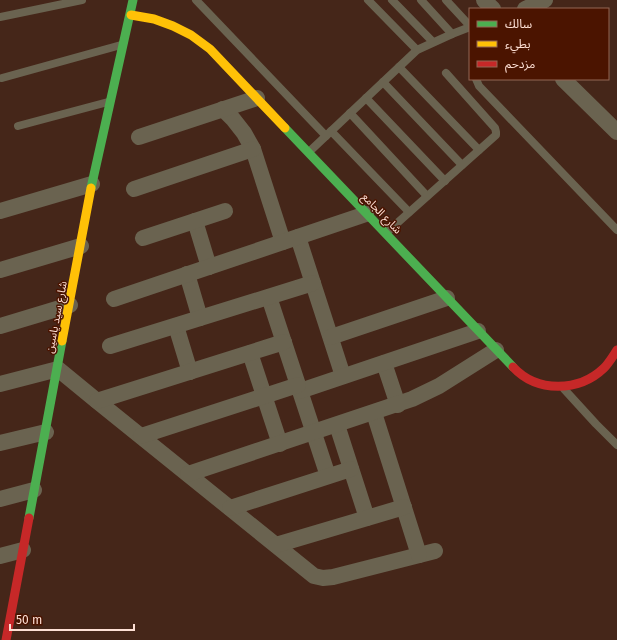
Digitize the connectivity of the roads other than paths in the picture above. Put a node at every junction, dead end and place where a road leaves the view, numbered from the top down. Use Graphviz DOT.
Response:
graph roads {
  1 [pos="82,0"];
  2 [pos="133,0"];
  3 [pos="196,0"];
  4 [pos="368,0"];
  5 [pos="392,0"];
  6 [pos="421,0"];
  7 [pos="446,0"];
  8 [pos="484,0"];
  9 [pos="545,0"];
  10 [pos="492,8"];
  11 [pos="527,8"];
  12 [pos="131,15"];
  13 [pos="0,17"];
  14 [pos="469,26"];
  15 [pos="469,27"];
  16 [pos="452,34"];
  17 [pos="433,42"];
  18 [pos="124,45"];
  19 [pos="417,50"];
  20 [pos="399,67"];
  21 [pos="446,73"];
  22 [pos="2,78"];
  23 [pos="476,80"];
  24 [pos="564,80"];
  25 [pos="383,82"];
  26 [pos="257,98"];
  27 [pos="366,98"];
  28 [pos="111,101"];
  29 [pos="223,109"];
  30 [pos="350,113"];
  31 [pos="18,126"];
  32 [pos="617,132"];
  33 [pos="329,134"];
  34 [pos="139,137"];
  35 [pos="252,149"];
  36 [pos="479,150"];
  37 [pos="309,153"];
  38 [pos="462,165"];
  39 [pos="445,180"];
  40 [pos="92,184"];
  41 [pos="134,189"];
  42 [pos="427,196"];
  43 [pos="225,210"];
  44 [pos="0,211"];
  45 [pos="409,212"];
  46 [pos="366,214"];
  47 [pos="194,221"];
  48 [pos="617,230"];
  49 [pos="385,234"];
  50 [pos="144,238"];
  51 [pos="291,239"];
  52 [pos="81,246"];
  53 [pos="209,267"];
  54 [pos="0,270"];
  55 [pos="187,274"];
  56 [pos="313,283"];
  57 [pos="269,297"];
  58 [pos="447,298"];
  59 [pos="114,299"];
  60 [pos="70,305"];
  61 [pos="200,318"];
  62 [pos="0,326"];
  63 [pos="176,326"];
  64 [pos="478,331"];
  65 [pos="331,337"];
  66 [pos="284,342"];
  67 [pos="110,346"];
  68 [pos="496,350"];
  69 [pos="617,350"];
  70 [pos="250,353"];
  71 [pos="384,363"];
  72 [pos="58,369"];
  73 [pos="190,372"];
  74 [pos="343,376"];
  75 [pos="0,384"];
  76 [pos="562,387"];
  77 [pos="299,388"];
  78 [pos="264,396"];
  79 [pos="97,401"];
  80 [pos="398,405"];
  81 [pos="374,412"];
  82 [pos="336,425"];
  83 [pos="46,432"];
  84 [pos="314,432"];
  85 [pos="141,436"];
  86 [pos="0,443"];
  87 [pos="280,444"];
  88 [pos="617,445"];
  89 [pos="351,469"];
  90 [pos="188,474"];
  91 [pos="328,476"];
  92 [pos="34,490"];
  93 [pos="0,500"];
  94 [pos="230,508"];
  95 [pos="404,508"];
  96 [pos="367,518"];
  97 [pos="276,545"];
  98 [pos="23,550"];
  99 [pos="0,556"];
  100 [pos="5,619"];
  101 [pos="6,640"];
  1 -- 13 [label="lane"];
  2 -- 12 [label="street, شارع سيد ياسين"];
  3 -- 33 [label="lane"];
  4 -- 19 [label="lane"];
  5 -- 17 [label="lane"];
  6 -- 16 [label="lane"];
  7 -- 14 [label="lane"];
  8 -- 10 [label="street"];
  9 -- 11 [label="street"];
  12 -- 18 [label="street, شارع سيد ياسين"];
  12 -- 26 [label="street, شارع الجامع"];
  15 -- 16 [label="lane"];
  16 -- 17 [label="lane"];
  17 -- 19 [label="lane"];
  18 -- 22 [label="lane"];
  18 -- 28 [label="street, شارع سيد ياسين"];
  19 -- 20 [label="lane"];
  20 -- 25 [label="lane"];
  20 -- 36 [label="lane"];
  21 -- 36 [label="lane"];
  23 -- 48 [label="lane"];
  24 -- 32 [label="street"];
  25 -- 27 [label="lane"];
  25 -- 38 [label="lane"];
  26 -- 29 [label="street"];
  26 -- 37 [label="street, شارع الجامع"];
  27 -- 30 [label="lane"];
  27 -- 39 [label="lane"];
  28 -- 31 [label="lane"];
  28 -- 40 [label="street, شارع سيد ياسين"];
  29 -- 34 [label="street"];
  29 -- 35 [label="street"];
  30 -- 33 [label="lane"];
  30 -- 42 [label="lane"];
  33 -- 37 [label="lane"];
  33 -- 45 [label="lane"];
  35 -- 41 [label="street"];
  35 -- 51 [label="street"];
  36 -- 38 [label="lane"];
  37 -- 46 [label="street, شارع الجامع"];
  38 -- 39 [label="lane"];
  39 -- 42 [label="lane"];
  40 -- 44 [label="street"];
  40 -- 52 [label="street, شارع سيد ياسين"];
  42 -- 45 [label="lane"];
  43 -- 47 [label="street"];
  45 -- 49 [label="lane"];
  46 -- 49 [label="street, شارع الجامع"];
  46 -- 51 [label="street"];
  47 -- 50 [label="street"];
  47 -- 53 [label="street"];
  49 -- 58 [label="street, شارع الجامع"];
  51 -- 53 [label="street"];
  51 -- 56 [label="street"];
  52 -- 54 [label="street"];
  52 -- 60 [label="street, شارع سيد ياسين"];
  53 -- 55 [label="street"];
  55 -- 59 [label="street"];
  55 -- 61 [label="street"];
  56 -- 57 [label="street"];
  56 -- 65 [label="street"];
  57 -- 61 [label="street"];
  57 -- 66 [label="street"];
  58 -- 64 [label="street, شارع الجامع"];
  58 -- 65 [label="street"];
  60 -- 62 [label="street"];
  60 -- 72 [label="street, شارع سيد ياسين"];
  61 -- 63 [label="street"];
  63 -- 67 [label="street"];
  63 -- 73 [label="street"];
  64 -- 68 [label="street, شارع الجامع"];
  64 -- 71 [label="street"];
  65 -- 74 [label="street"];
  66 -- 70 [label="street"];
  66 -- 77 [label="street"];
  68 -- 76 [label="street, شارع الجامع"];
  68 -- 80 [label="street"];
  69 -- 76 [label="street, شارع الجامع"];
  70 -- 73 [label="street"];
  70 -- 78 [label="street"];
  71 -- 74 [label="street"];
  71 -- 80 [label="street"];
  72 -- 75 [label="street"];
  72 -- 79 [label="street"];
  72 -- 83 [label="street, شارع سيد ياسين"];
  73 -- 79 [label="street"];
  74 -- 77 [label="street"];
  76 -- 88 [label="lane"];
  77 -- 78 [label="street"];
  77 -- 84 [label="street"];
  78 -- 85 [label="street"];
  78 -- 87 [label="street"];
  79 -- 85 [label="street"];
  80 -- 81 [label="street"];
  81 -- 82 [label="street"];
  81 -- 95 [label="street"];
  82 -- 84 [label="street"];
  82 -- 89 [label="street"];
  83 -- 86 [label="street"];
  83 -- 92 [label="street, شارع سيد ياسين"];
  84 -- 87 [label="street"];
  84 -- 91 [label="street"];
  85 -- 90 [label="street"];
  87 -- 90 [label="street"];
  89 -- 91 [label="street"];
  89 -- 96 [label="street"];
  90 -- 94 [label="street"];
  91 -- 94 [label="street"];
  92 -- 93 [label="street"];
  92 -- 98 [label="street, شارع سيد ياسين"];
  94 -- 97 [label="street"];
  95 -- 96 [label="street"];
  95 -- 97 [label="street"];
  96 -- 97 [label="street"];
  98 -- 99 [label="street"];
  98 -- 100 [label="street, شارع سيد ياسين"];
  100 -- 101 [label="street, شارع سيد ياسين"];
}
